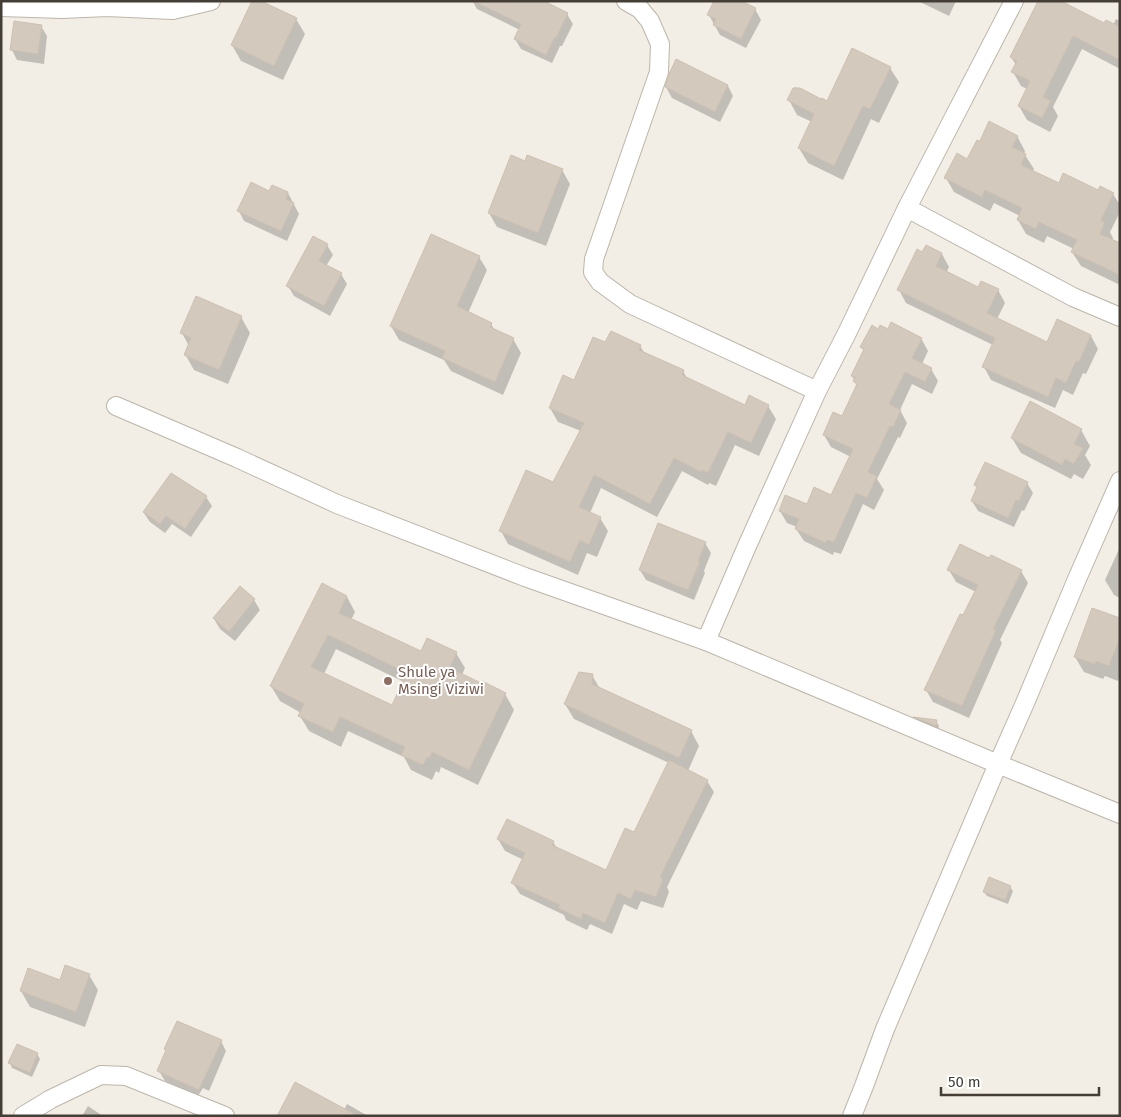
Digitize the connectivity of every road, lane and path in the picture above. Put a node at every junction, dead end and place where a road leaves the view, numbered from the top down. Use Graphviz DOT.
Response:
graph roads {
  1 [pos="212,1"];
  2 [pos="626,1"];
  3 [pos="1014,1"];
  4 [pos="1,7"];
  5 [pos="907,208"];
  6 [pos="1120,317"];
  7 [pos="817,391"];
  8 [pos="116,406"];
  9 [pos="1120,481"];
  10 [pos="706,641"];
  11 [pos="998,764"];
  12 [pos="1120,814"];
  13 [pos="23,1116"];
  14 [pos="224,1116"];
  15 [pos="852,1116"];
  1 -- 4 [label="street"];
  2 -- 7 [label="street"];
  3 -- 5 [label="street"];
  5 -- 6 [label="street"];
  5 -- 7 [label="street"];
  7 -- 10 [label="street"];
  8 -- 10 [label="street"];
  9 -- 11 [label="street"];
  10 -- 11 [label="street"];
  11 -- 12 [label="street"];
  11 -- 15 [label="street"];
  13 -- 14 [label="street"];
}
